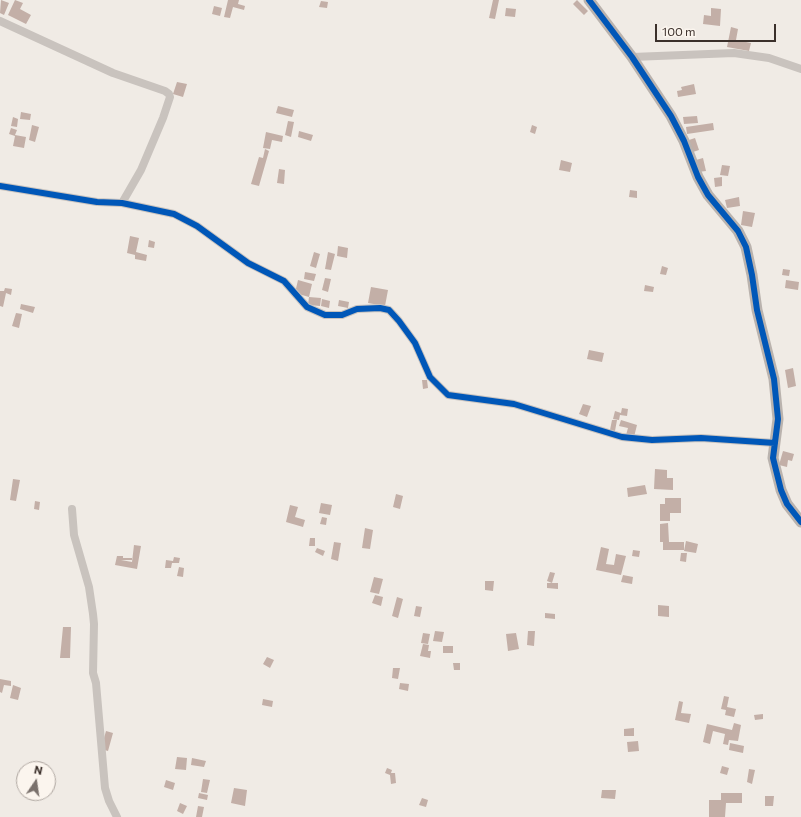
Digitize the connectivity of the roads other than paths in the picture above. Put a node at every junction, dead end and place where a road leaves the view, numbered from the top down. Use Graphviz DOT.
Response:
graph roads {
  1 [pos="589,0"];
  2 [pos="0,21"];
  3 [pos="632,57"];
  4 [pos="801,69"];
  5 [pos="0,186"];
  6 [pos="122,203"];
  7 [pos="775,443"];
  8 [pos="72,510"];
  9 [pos="801,522"];
  10 [pos="117,817"];
  1 -- 3 [label="street"];
  2 -- 6 [label="street"];
  3 -- 4 [label="street"];
  3 -- 7 [label="street"];
  5 -- 6 [label="street"];
  6 -- 7 [label="street"];
  7 -- 9 [label="street"];
  8 -- 10 [label="street"];
}
